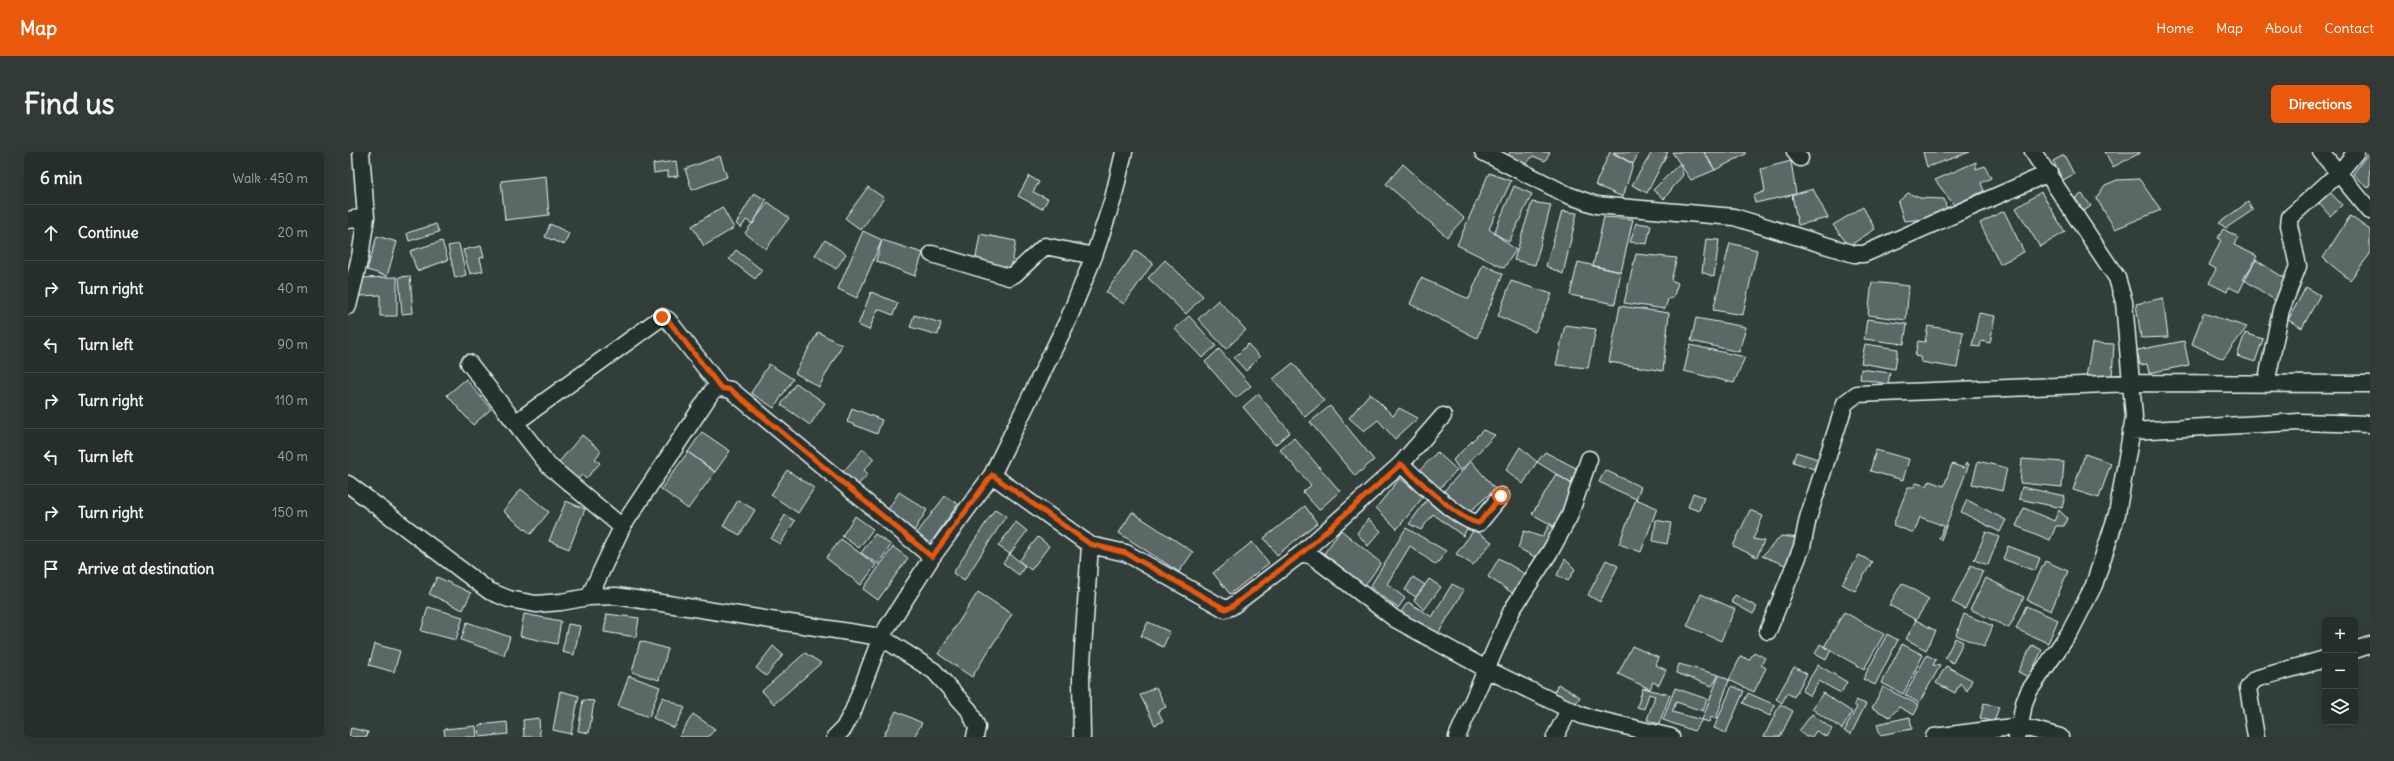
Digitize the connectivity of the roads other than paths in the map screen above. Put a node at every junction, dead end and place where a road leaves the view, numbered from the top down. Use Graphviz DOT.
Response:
graph roads {
  1 [pos="361,152"];
  2 [pos="1124,152"];
  3 [pos="1483,152"];
  4 [pos="2033,152"];
  5 [pos="2321,152"];
  6 [pos="2356,152"];
  7 [pos="2049,173"];
  8 [pos="2339,173"];
  9 [pos="2370,211"];
  10 [pos="366,217"];
  11 [pos="348,220"];
  12 [pos="932,254"];
  13 [pos="1094,256"];
  14 [pos="348,306"];
  15 [pos="469,363"];
  16 [pos="2131,383"];
  17 [pos="2266,384"];
  18 [pos="2370,384"];
  19 [pos="721,388"];
  20 [pos="1443,416"];
  21 [pos="515,423"];
  22 [pos="2370,424"];
  23 [pos="2131,431"];
  24 [pos="1590,459"];
  25 [pos="1401,464"];
  26 [pos="992,475"];
  27 [pos="348,484"];
  28 [pos="1501,496"];
  29 [pos="622,527"];
  30 [pos="1090,544"];
  31 [pos="1302,553"];
  32 [pos="932,557"];
  33 [pos="589,597"];
  34 [pos="1768,631"];
  35 [pos="881,638"];
  36 [pos="2370,646"];
  37 [pos="2358,649"];
  38 [pos="2322,660"];
  39 [pos="1488,670"];
  40 [pos="1569,710"];
  41 [pos="2018,732"];
  42 [pos="835,737"];
  43 [pos="974,737"];
  44 [pos="1082,737"];
  45 [pos="1457,737"];
  46 [pos="1555,737"];
  47 [pos="1669,737"];
  48 [pos="1934,737"];
  49 [pos="2060,737"];
  50 [pos="2256,737"];
  1 -- 10 [label="street"];
  2 -- 13 [label="street"];
  3 -- 7 [label="street"];
  4 -- 7 [label="street"];
  5 -- 8 [label="street"];
  6 -- 8 [label="street"];
  7 -- 16 [label="street"];
  8 -- 9 [label="street"];
  8 -- 17 [label="street"];
  10 -- 11 [label="street"];
  10 -- 14 [label="street"];
  12 -- 13 [label="street"];
  13 -- 26 [label="street"];
  15 -- 21 [label="street"];
  16 -- 17 [label="street"];
  16 -- 23 [label="street"];
  16 -- 34 [label="street"];
  17 -- 18 [label="street"];
  19 -- 21 [label="street"];
  19 -- 29 [label="street"];
  19 -- 32 [label="street"];
  20 -- 25 [label="street"];
  21 -- 29 [label="street"];
  22 -- 23 [label="street"];
  23 -- 41 [label="street"];
  24 -- 39 [label="street"];
  25 -- 28 [label="street"];
  25 -- 31 [label="street"];
  26 -- 30 [label="street"];
  26 -- 32 [label="street"];
  27 -- 33 [label="street"];
  29 -- 33 [label="street"];
  30 -- 31 [label="street"];
  30 -- 44 [label="street"];
  31 -- 39 [label="street"];
  32 -- 35 [label="street"];
  33 -- 35 [label="street"];
  35 -- 42 [label="street"];
  35 -- 43 [label="street"];
  36 -- 37 [label="street"];
  38 -- 50 [label="street"];
  39 -- 40 [label="street"];
  39 -- 45 [label="street"];
  40 -- 46 [label="street"];
  40 -- 47 [label="street"];
  41 -- 48 [label="street"];
  41 -- 49 [label="street"];
}
